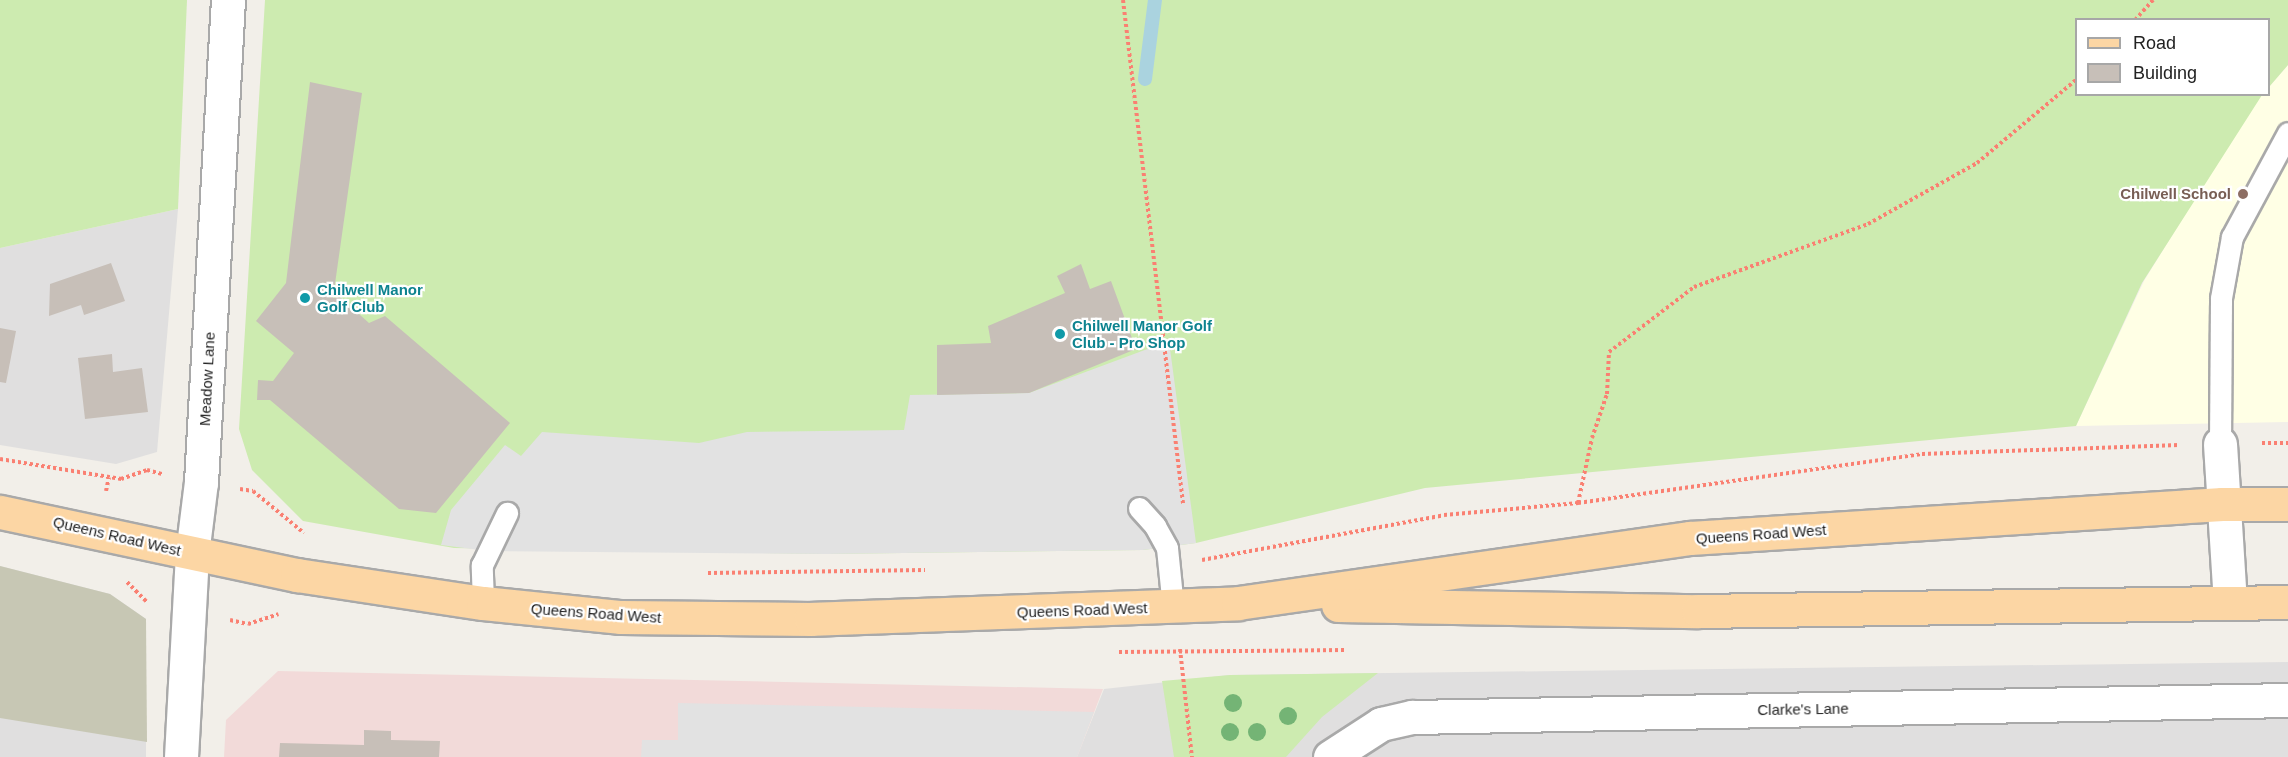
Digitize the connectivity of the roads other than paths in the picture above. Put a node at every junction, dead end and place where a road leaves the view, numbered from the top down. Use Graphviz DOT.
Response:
graph roads {
  1 [pos="228,0"];
  2 [pos="2288,133"];
  3 [pos="2220,444"];
  4 [pos="2222,504"];
  5 [pos="2288,504"];
  6 [pos="1139,508"];
  7 [pos="0,512"];
  8 [pos="507,513"];
  9 [pos="192,554"];
  10 [pos="2288,602"];
  11 [pos="483,603"];
  12 [pos="1238,603"];
  13 [pos="2230,603"];
  14 [pos="1173,607"];
  15 [pos="2288,700"];
  16 [pos="181,757"];
  17 [pos="1329,757"];
  1 -- 9 [label="street, Meadow Lane"];
  2 -- 3 [label="lane"];
  3 -- 4 [label="street"];
  4 -- 5 [label="main road, Queens Road West"];
  4 -- 12 [label="main road, Queens Road West"];
  4 -- 13 [label="street"];
  6 -- 14 [label="lane"];
  7 -- 9 [label="main road, Queens Road West"];
  8 -- 11 [label="lane"];
  9 -- 11 [label="main road, Queens Road West"];
  9 -- 16 [label="street, Meadow Lane"];
  10 -- 13 [label="main road, Queens Road West"];
  11 -- 14 [label="main road, Queens Road West"];
  12 -- 13 [label="main road, Queens Road West"];
  12 -- 14 [label="main road, Queens Road West"];
  15 -- 17 [label="street, Clarke's Lane"];
}
